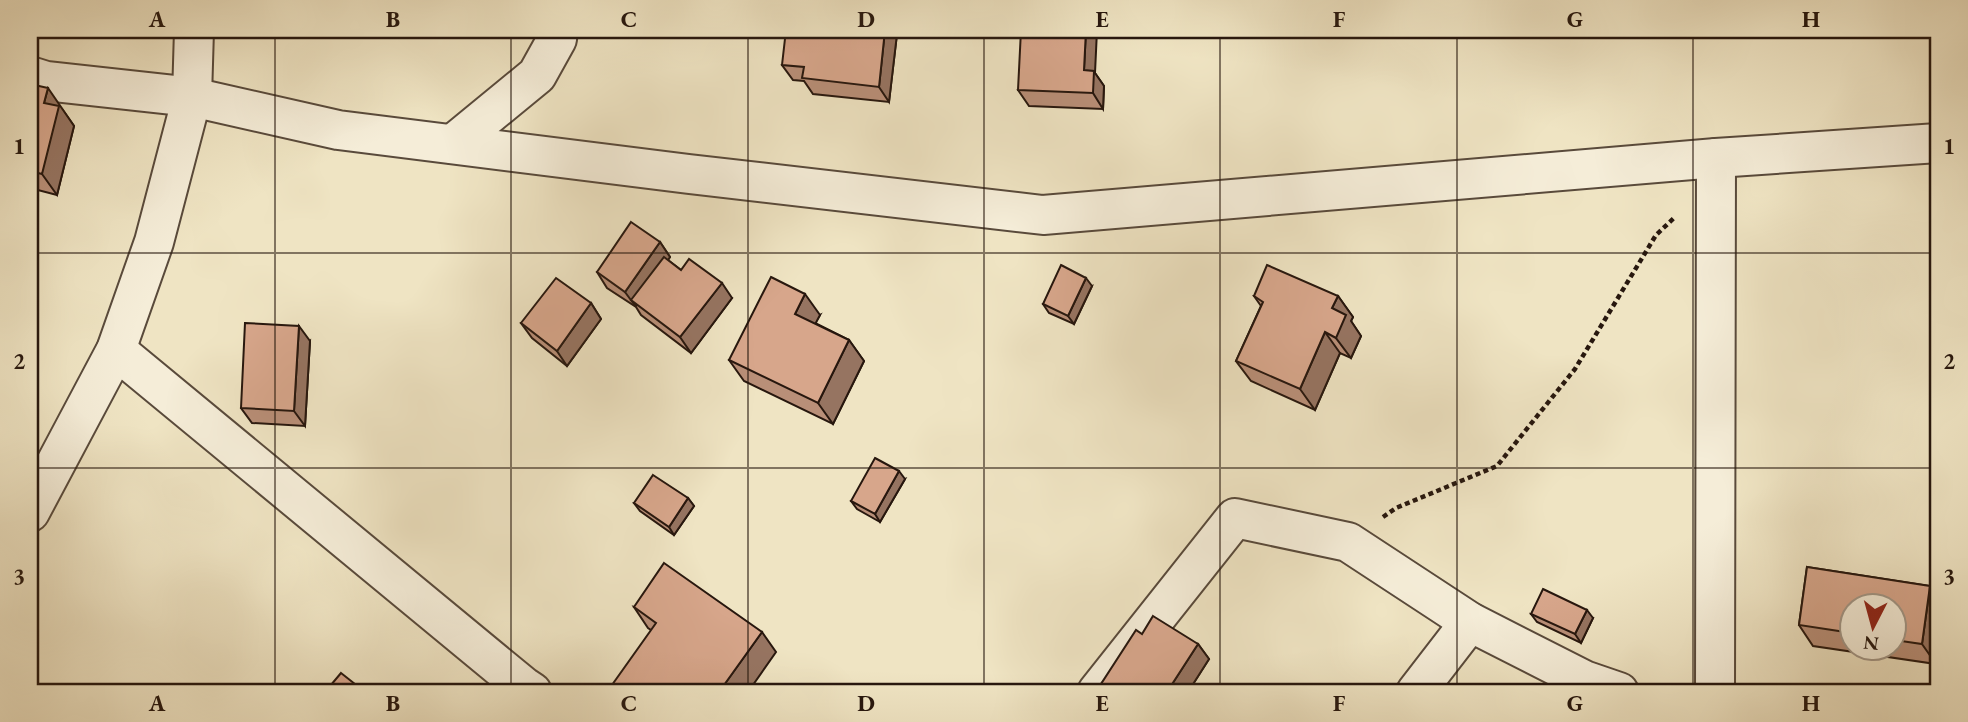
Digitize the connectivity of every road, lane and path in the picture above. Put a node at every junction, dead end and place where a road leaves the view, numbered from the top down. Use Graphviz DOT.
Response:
graph roads {
  1 [pos="194,30"];
  2 [pos="558,30"];
  3 [pos="30,76"];
  4 [pos="192,97"];
  5 [pos="1938,143"];
  6 [pos="453,144"];
  7 [pos="1716,168"];
  8 [pos="116,350"];
  9 [pos="30,512"];
  10 [pos="1348,542"];
  11 [pos="1470,622"];
  12 [pos="524,690"];
  13 [pos="1097,692"];
  14 [pos="1416,692"];
  15 [pos="1619,692"];
  16 [pos="1715,692"];
  1 -- 4 [label="street"];
  2 -- 6 [label="street"];
  3 -- 4 [label="street"];
  4 -- 6 [label="street"];
  4 -- 8 [label="street"];
  5 -- 7 [label="street"];
  6 -- 7 [label="street"];
  7 -- 10 [label="path"];
  7 -- 16 [label="street"];
  8 -- 9 [label="street"];
  8 -- 12 [label="street"];
  10 -- 11 [label="street"];
  10 -- 13 [label="street"];
  11 -- 14 [label="street"];
  11 -- 15 [label="street"];
}
